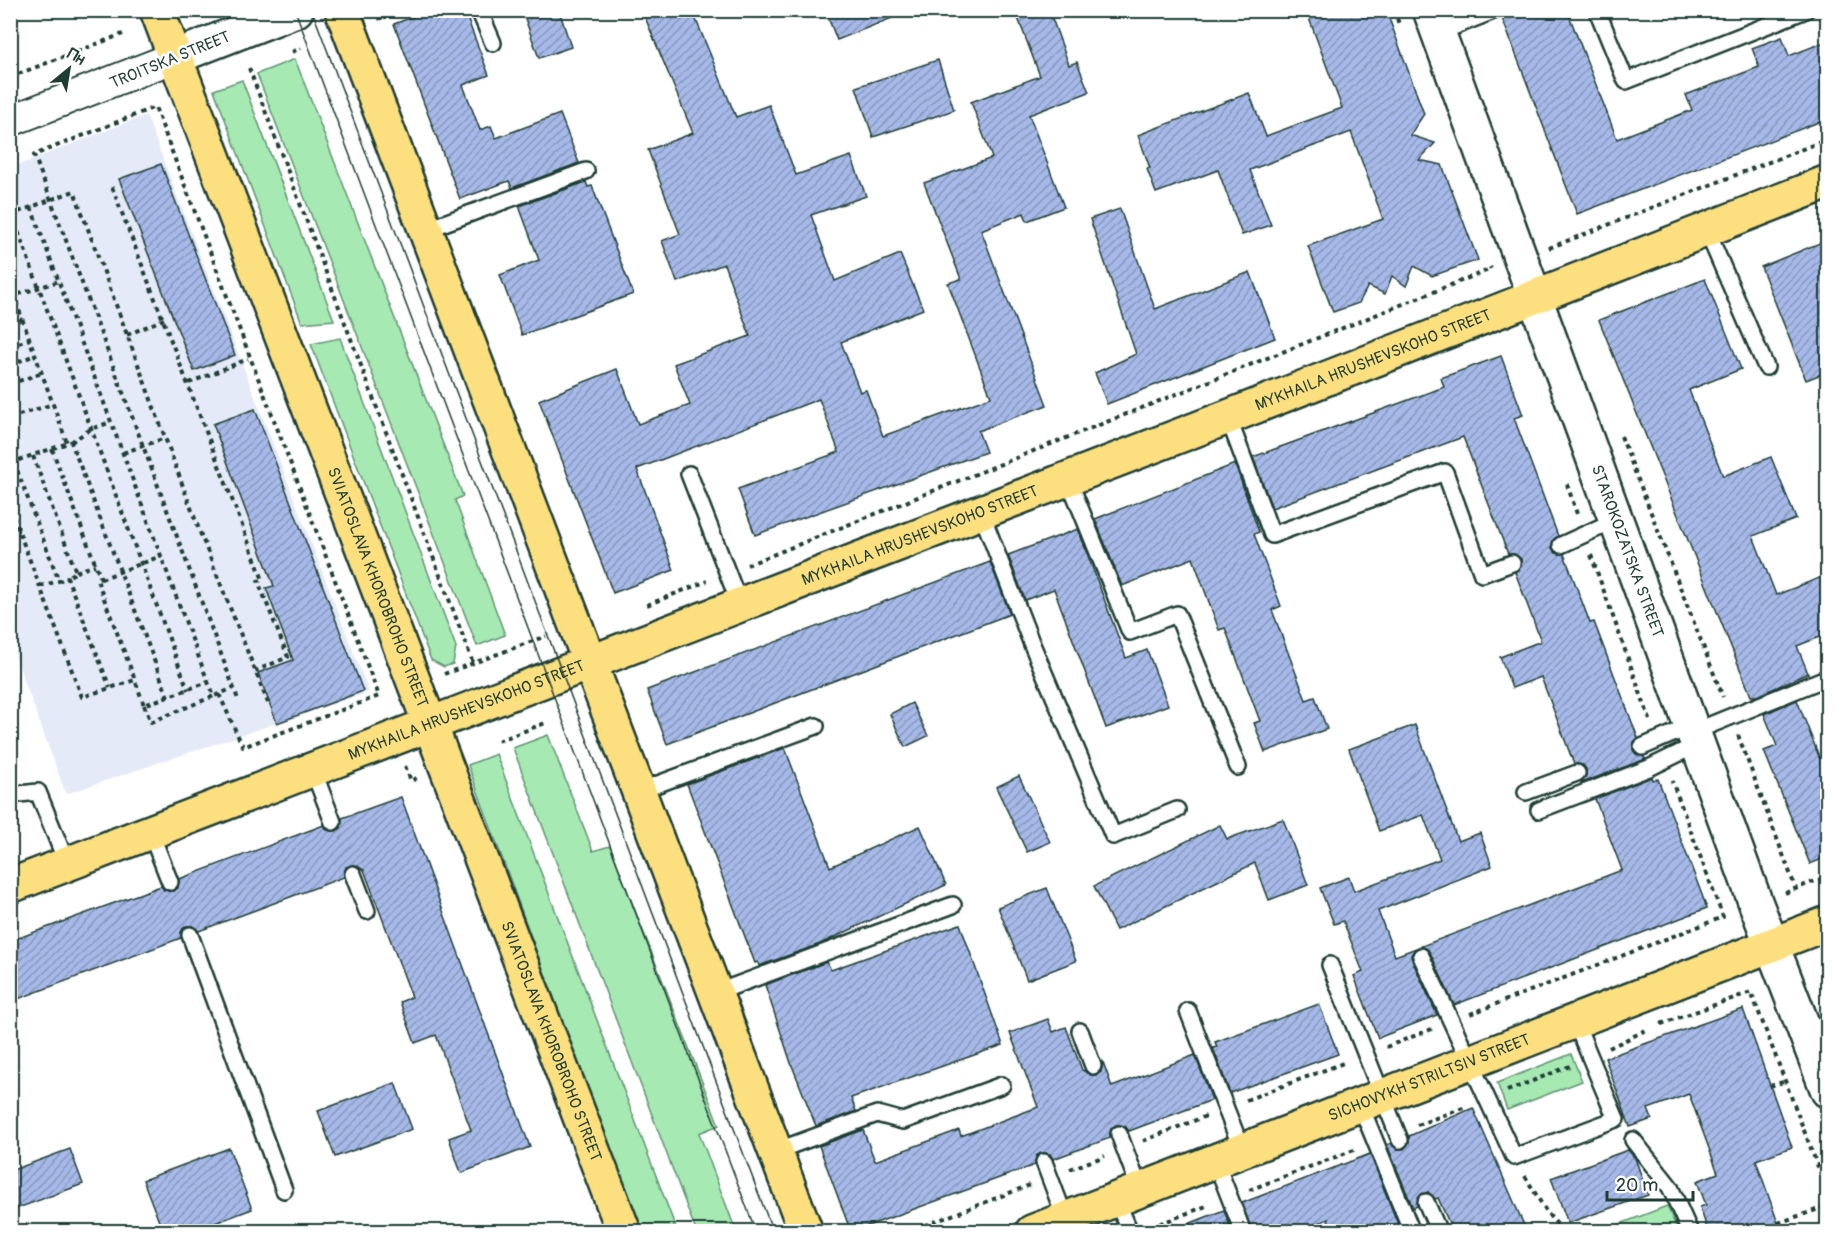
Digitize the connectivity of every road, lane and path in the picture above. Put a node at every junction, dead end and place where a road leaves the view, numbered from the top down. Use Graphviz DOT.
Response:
graph roads {
  1 [pos="157,10"];
  2 [pos="296,10"];
  3 [pos="342,10"];
  4 [pos="478,10"];
  5 [pos="1394,10"];
  6 [pos="1496,10"];
  7 [pos="1597,10"];
  8 [pos="1806,10"];
  9 [pos="1434,22"];
  10 [pos="1402,32"];
  11 [pos="123,34"];
  12 [pos="493,43"];
  13 [pos="301,48"];
  14 [pos="292,52"];
  15 [pos="175,57"];
  16 [pos="249,68"];
  17 [pos="10,77"];
  18 [pos="10,121"];
  19 [pos="1827,139"];
  20 [pos="586,171"];
  21 [pos="1827,182"];
  22 [pos="112,187"];
  23 [pos="50,199"];
  24 [pos="31,207"];
  25 [pos="11,215"];
  26 [pos="424,230"];
  27 [pos="1707,231"];
  28 [pos="1548,249"];
  29 [pos="1487,259"];
  30 [pos="59,282"];
  31 [pos="10,285"];
  32 [pos="39,287"];
  33 [pos="12,296"];
  34 [pos="1534,297"];
  35 [pos="23,319"];
  36 [pos="164,319"];
  37 [pos="10,324"];
  38 [pos="127,335"];
  39 [pos="30,339"];
  40 [pos="10,346"];
  41 [pos="35,355"];
  42 [pos="248,359"];
  43 [pos="10,364"];
  44 [pos="1766,367"];
  45 [pos="42,373"];
  46 [pos="189,383"];
  47 [pos="10,384"];
  48 [pos="53,404"];
  49 [pos="1228,417"];
  50 [pos="10,418"];
  51 [pos="111,422"];
  52 [pos="91,429"];
  53 [pos="1620,434"];
  54 [pos="165,438"];
  55 [pos="69,443"];
  56 [pos="143,445"];
  57 [pos="52,449"];
  58 [pos="123,453"];
  59 [pos="33,456"];
  60 [pos="12,463"];
  61 [pos="689,474"];
  62 [pos="1068,478"];
  63 [pos="1565,479"];
  64 [pos="10,508"];
  65 [pos="981,512"];
  66 [pos="1616,520"];
  67 [pos="1584,534"];
  68 [pos="1561,545"];
  69 [pos="161,556"];
  70 [pos="1512,563"];
  71 [pos="95,564"];
  72 [pos="141,564"];
  73 [pos="121,571"];
  74 [pos="76,572"];
  75 [pos="728,572"];
  76 [pos="67,577"];
  77 [pos="101,579"];
  78 [pos="58,581"];
  79 [pos="40,586"];
  80 [pos="740,605"];
  81 [pos="644,606"];
  82 [pos="514,648"];
  83 [pos="473,663"];
  84 [pos="589,663"];
  85 [pos="255,671"];
  86 [pos="135,680"];
  87 [pos="1821,680"];
  88 [pos="208,682"];
  89 [pos="415,685"];
  90 [pos="110,688"];
  91 [pos="234,688"];
  92 [pos="188,690"];
  93 [pos="216,695"];
  94 [pos="168,697"];
  95 [pos="239,702"];
  96 [pos="268,703"];
  97 [pos="144,705"];
  98 [pos="1731,717"];
  99 [pos="548,722"];
  100 [pos="430,724"];
  101 [pos="816,726"];
  102 [pos="1694,734"];
  103 [pos="1657,740"];
  104 [pos="498,741"];
  105 [pos="1642,747"];
  106 [pos="1665,760"];
  107 [pos="405,765"];
  108 [pos="1238,767"];
  109 [pos="314,770"];
  110 [pos="1577,772"];
  111 [pos="411,781"];
  112 [pos="639,791"];
  113 [pos="1526,792"];
  114 [pos="10,795"];
  115 [pos="1177,810"];
  116 [pos="1539,810"];
  117 [pos="333,822"];
  118 [pos="150,831"];
  119 [pos="68,864"];
  120 [pos="352,874"];
  121 [pos="1827,876"];
  122 [pos="170,882"];
  123 [pos="10,886"];
  124 [pos="953,905"];
  125 [pos="367,911"];
  126 [pos="1827,923"];
  127 [pos="190,935"];
  128 [pos="1773,945"];
  129 [pos="1421,956"];
  130 [pos="1827,963"];
  131 [pos="1330,965"];
  132 [pos="1827,982"];
  133 [pos="715,993"];
  134 [pos="1188,1011"];
  135 [pos="1575,1021"];
  136 [pos="1450,1022"];
  137 [pos="1659,1024"];
  138 [pos="1649,1028"];
  139 [pos="1080,1030"];
  140 [pos="1367,1054"];
  141 [pos="1591,1058"];
  142 [pos="1469,1062"];
  143 [pos="1093,1066"];
  144 [pos="1786,1081"];
  145 [pos="1002,1086"];
  146 [pos="1770,1086"];
  147 [pos="1827,1091"];
  148 [pos="1487,1099"];
  149 [pos="1371,1100"];
  150 [pos="1226,1108"];
  151 [pos="1399,1136"];
  152 [pos="1633,1140"];
  153 [pos="1121,1141"];
  154 [pos="1375,1142"];
  155 [pos="776,1150"];
  156 [pos="1229,1155"];
  157 [pos="1514,1157"];
  158 [pos="1044,1162"];
  159 [pos="1050,1177"];
  160 [pos="284,1190"];
  161 [pos="1827,1193"];
  162 [pos="1128,1194"];
  163 [pos="1230,1197"];
  164 [pos="1426,1202"];
  165 [pos="1827,1206"];
  166 [pos="1065,1218"];
  167 [pos="1778,1223"];
  168 [pos="1149,1228"];
  169 [pos="624,1232"];
  170 [pos="806,1232"];
  171 [pos="908,1232"];
  172 [pos="1032,1232"];
  173 [pos="1130,1232"];
  174 [pos="1243,1232"];
  175 [pos="1412,1232"];
  176 [pos="1439,1232"];
  177 [pos="1564,1232"];
  178 [pos="1690,1232"];
  1 -- 15 [label="main road, SVIATOSLAVA KHOROBROHO STREET"];
  2 -- 15 [label="street, TROITSKA STREET"];
  3 -- 26 [label="main road"];
  4 -- 12 [label="lane"];
  5 -- 10 [label="path"];
  6 -- 9 [label="lane"];
  7 -- 8 [label="lane"];
  9 -- 34 [label="street, STAROKOZATSKA STREET"];
  11 -- 17 [label="path"];
  13 -- 14 [label="path"];
  15 -- 18 [label="street, TROITSKA STREET"];
  15 -- 89 [label="main road, SVIATOSLAVA KHOROBROHO STREET"];
  16 -- 83 [label="path"];
  19 -- 28 [label="path"];
  20 -- 26 [label="lane"];
  21 -- 27 [label="main road, MYKHAILA HRUSHEVSKOHO STREET"];
  22 -- 36 [label="path"];
  23 -- 24 [label="path"];
  23 -- 38 [label="path"];
  23 -- 42 [label="path"];
  23 -- 56 [label="path"];
  24 -- 25 [label="path"];
  24 -- 30 [label="path"];
  25 -- 32 [label="path"];
  26 -- 84 [label="main road"];
  27 -- 34 [label="main road, MYKHAILA HRUSHEVSKOHO STREET"];
  27 -- 44 [label="lane"];
  29 -- 75 [label="path"];
  30 -- 32 [label="path"];
  30 -- 51 [label="path"];
  31 -- 33 [label="path"];
  32 -- 33 [label="path"];
  32 -- 52 [label="path"];
  33 -- 35 [label="path"];
  34 -- 49 [label="main road, MYKHAILA HRUSHEVSKOHO STREET"];
  34 -- 66 [label="street, STAROKOZATSKA STREET"];
  35 -- 37 [label="path"];
  35 -- 39 [label="path"];
  36 -- 38 [label="path"];
  36 -- 46 [label="path"];
  38 -- 54 [label="path"];
  39 -- 40 [label="path"];
  39 -- 41 [label="path"];
  41 -- 43 [label="path"];
  41 -- 45 [label="path"];
  42 -- 46 [label="path"];
  42 -- 93 [label="path"];
  45 -- 47 [label="path"];
  45 -- 48 [label="path"];
  46 -- 85 [label="path"];
  48 -- 50 [label="path"];
  48 -- 55 [label="path"];
  49 -- 62 [label="main road, MYKHAILA HRUSHEVSKOHO STREET"];
  49 -- 70 [label="lane"];
  51 -- 52 [label="path"];
  51 -- 58 [label="path"];
  52 -- 55 [label="path"];
  52 -- 72 [label="path"];
  53 -- 98 [label="path"];
  54 -- 56 [label="path"];
  54 -- 85 [label="path"];
  55 -- 57 [label="path"];
  55 -- 73 [label="path"];
  56 -- 58 [label="path"];
  56 -- 91 [label="path"];
  57 -- 59 [label="path"];
  57 -- 71 [label="path"];
  58 -- 69 [label="path"];
  59 -- 60 [label="path"];
  59 -- 74 [label="path"];
  60 -- 78 [label="path"];
  61 -- 75 [label="lane"];
  62 -- 65 [label="main road, MYKHAILA HRUSHEVSKOHO STREET"];
  62 -- 108 [label="lane"];
  63 -- 67 [label="path"];
  64 -- 90 [label="path"];
  65 -- 80 [label="main road, MYKHAILA HRUSHEVSKOHO STREET"];
  65 -- 115 [label="lane"];
  66 -- 67 [label="lane"];
  66 -- 102 [label="street, STAROKOZATSKA STREET"];
  67 -- 68 [label="lane"];
  67 -- 103 [label="path"];
  69 -- 72 [label="path"];
  69 -- 88 [label="path"];
  71 -- 74 [label="path"];
  71 -- 77 [label="path"];
  72 -- 73 [label="path"];
  72 -- 92 [label="path"];
  73 -- 77 [label="path"];
  73 -- 94 [label="path"];
  74 -- 76 [label="path"];
  75 -- 80 [label="lane"];
  75 -- 81 [label="path"];
  76 -- 78 [label="path"];
  76 -- 90 [label="path"];
  77 -- 86 [label="path"];
  78 -- 79 [label="path"];
  80 -- 84 [label="main road, MYKHAILA HRUSHEVSKOHO STREET"];
  82 -- 83 [label="path"];
  83 -- 89 [label="path"];
  84 -- 100 [label="main road, MYKHAILA HRUSHEVSKOHO STREET"];
  84 -- 112 [label="main road"];
  85 -- 96 [label="path"];
  86 -- 90 [label="path"];
  86 -- 97 [label="path"];
  87 -- 98 [label="lane"];
  88 -- 92 [label="path"];
  88 -- 93 [label="path"];
  89 -- 100 [label="main road, SVIATOSLAVA KHOROBROHO STREET"];
  91 -- 93 [label="path"];
  91 -- 95 [label="path"];
  92 -- 94 [label="path"];
  93 -- 97 [label="path"];
  94 -- 97 [label="path"];
  98 -- 102 [label="lane"];
  98 -- 121 [label="path"];
  99 -- 104 [label="path"];
  100 -- 109 [label="main road, MYKHAILA HRUSHEVSKOHO STREET"];
  100 -- 169 [label="main road, SVIATOSLAVA KHOROBROHO STREET"];
  101 -- 112 [label="lane"];
  102 -- 103 [label="lane"];
  102 -- 106 [label="lane"];
  102 -- 128 [label="street, STAROKOZATSKA STREET"];
  103 -- 105 [label="lane"];
  106 -- 116 [label="lane"];
  106 -- 136 [label="path"];
  107 -- 111 [label="path"];
  109 -- 117 [label="lane"];
  109 -- 118 [label="main road, MYKHAILA HRUSHEVSKOHO STREET"];
  110 -- 113 [label="lane"];
  112 -- 133 [label="main road"];
  114 -- 119 [label="lane"];
  118 -- 119 [label="main road, MYKHAILA HRUSHEVSKOHO STREET"];
  118 -- 122 [label="lane"];
  119 -- 123 [label="main road, MYKHAILA HRUSHEVSKOHO STREET"];
  120 -- 125 [label="lane"];
  124 -- 133 [label="lane"];
  126 -- 128 [label="main road, SICHOVYKH STRILTSIV STREET"];
  127 -- 160 [label="lane"];
  128 -- 135 [label="main road, SICHOVYKH STRILTSIV STREET"];
  128 -- 147 [label="street, STAROKOZATSKA STREET"];
  129 -- 136 [label="lane"];
  130 -- 132 [label="path"];
  131 -- 140 [label="lane"];
  133 -- 155 [label="main road"];
  134 -- 150 [label="lane"];
  135 -- 141 [label="lane"];
  135 -- 142 [label="main road, SICHOVYKH STRILTSIV STREET"];
  136 -- 140 [label="path"];
  136 -- 142 [label="lane"];
  137 -- 144 [label="path"];
  138 -- 141 [label="path"];
  139 -- 143 [label="lane"];
  140 -- 149 [label="lane"];
  140 -- 150 [label="path"];
  141 -- 148 [label="path"];
  141 -- 157 [label="lane"];
  142 -- 148 [label="lane"];
  142 -- 149 [label="main road, SICHOVYKH STRILTSIV STREET"];
  144 -- 146 [label="path"];
  144 -- 161 [label="path"];
  145 -- 155 [label="lane"];
  148 -- 151 [label="path"];
  148 -- 157 [label="lane"];
  149 -- 151 [label="lane"];
  149 -- 154 [label="lane"];
  149 -- 156 [label="main road, SICHOVYKH STRILTSIV STREET"];
  150 -- 153 [label="path"];
  150 -- 156 [label="lane"];
  152 -- 178 [label="lane"];
  153 -- 159 [label="path"];
  153 -- 162 [label="lane"];
  154 -- 163 [label="path"];
  154 -- 175 [label="lane"];
  155 -- 170 [label="main road"];
  156 -- 162 [label="main road, SICHOVYKH STRILTSIV STREET"];
  156 -- 163 [label="lane"];
  157 -- 177 [label="path"];
  158 -- 159 [label="lane"];
  159 -- 166 [label="lane"];
  159 -- 171 [label="path"];
  162 -- 166 [label="main road, SICHOVYKH STRILTSIV STREET"];
  162 -- 173 [label="lane"];
  163 -- 168 [label="path"];
  163 -- 174 [label="lane"];
  164 -- 176 [label="lane"];
  165 -- 167 [label="path"];
  166 -- 172 [label="main road, SICHOVYKH STRILTSIV STREET"];
}
